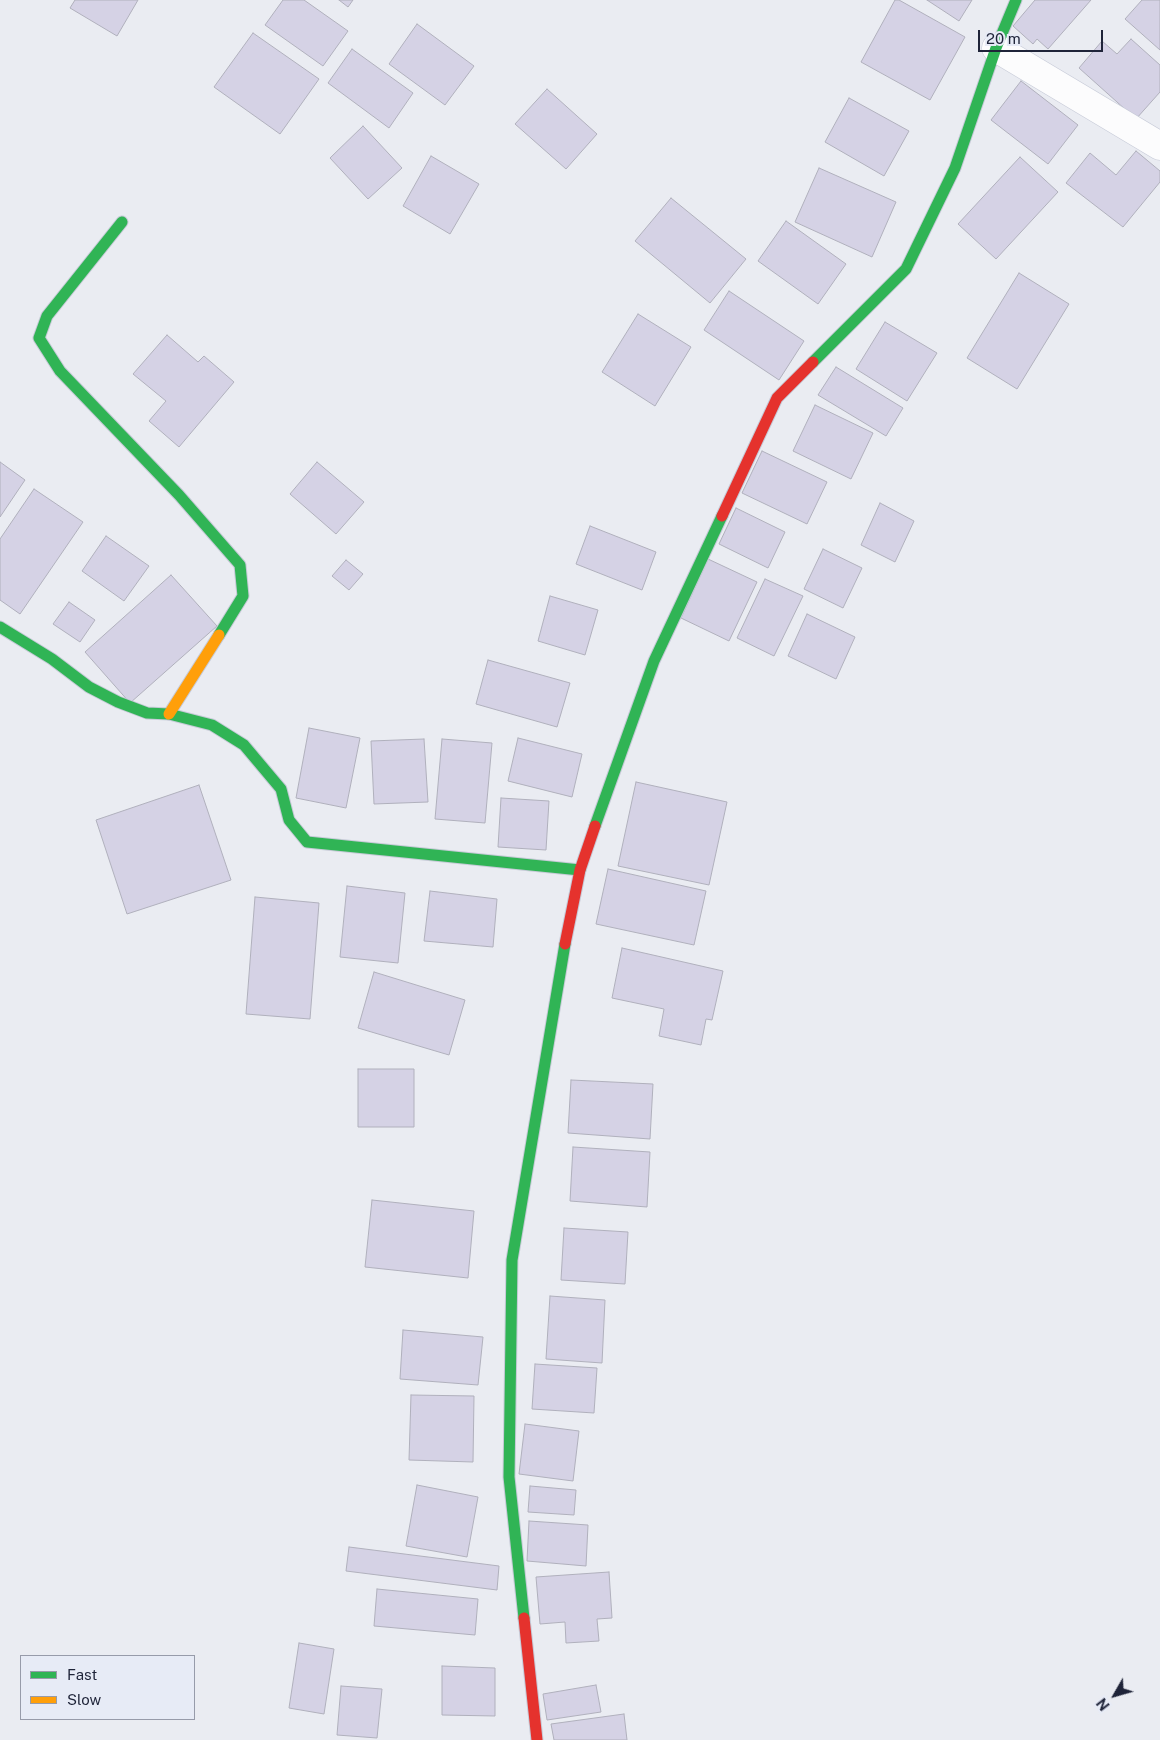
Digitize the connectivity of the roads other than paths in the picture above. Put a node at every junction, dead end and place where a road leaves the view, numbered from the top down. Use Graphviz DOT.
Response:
graph roads {
  1 [pos="1016,0"];
  2 [pos="996,48"];
  3 [pos="1160,146"];
  4 [pos="122,222"];
  5 [pos="0,627"];
  6 [pos="168,714"];
  7 [pos="580,870"];
  8 [pos="537,1740"];
  1 -- 2 [label="street"];
  2 -- 3 [label="street"];
  2 -- 7 [label="street"];
  4 -- 6 [label="street"];
  5 -- 6 [label="street"];
  6 -- 7 [label="street"];
  7 -- 8 [label="street"];
}
